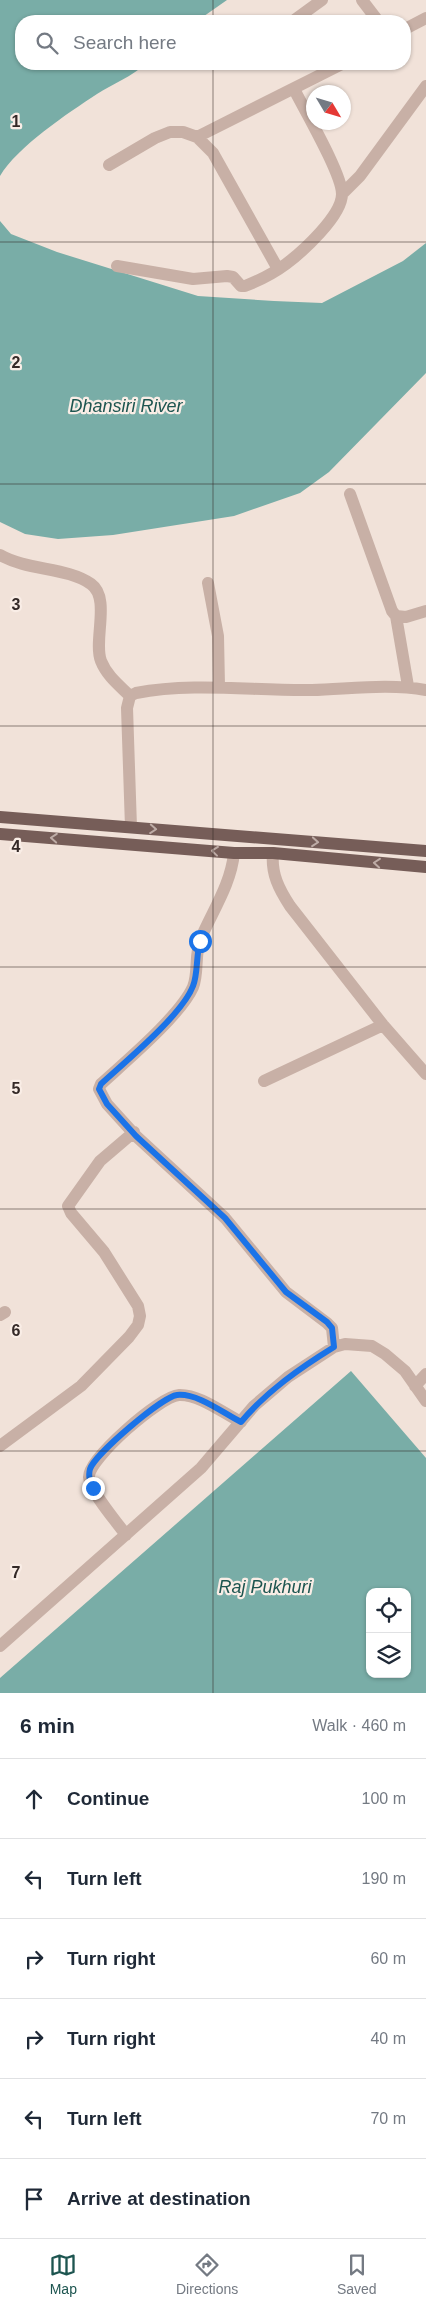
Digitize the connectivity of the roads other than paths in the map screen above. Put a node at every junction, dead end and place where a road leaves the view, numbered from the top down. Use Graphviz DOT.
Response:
graph roads {
  1 [pos="322,0"];
  2 [pos="362,0"];
  3 [pos="301,15"];
  4 [pos="373,15"];
  5 [pos="426,18"];
  6 [pos="411,26"];
  7 [pos="330,70"];
  8 [pos="426,86"];
  9 [pos="294,89"];
  10 [pos="197,137"];
  11 [pos="109,165"];
  12 [pos="342,194"];
  13 [pos="117,266"];
  14 [pos="278,269"];
  15 [pos="350,494"];
  16 [pos="0,555"];
  17 [pos="208,584"];
  18 [pos="426,611"];
  19 [pos="396,616"];
  20 [pos="219,686"];
  21 [pos="408,686"];
  22 [pos="426,690"];
  23 [pos="130,696"];
  24 [pos="0,818"];
  25 [pos="130,827"];
  26 [pos="0,834"];
  27 [pos="426,851"];
  28 [pos="234,853"];
  29 [pos="274,853"];
  30 [pos="426,867"];
  31 [pos="383,1025"];
  32 [pos="426,1074"];
  33 [pos="264,1081"];
  34 [pos="134,1132"];
  35 [pos="334,1347"];
  36 [pos="426,1374"];
  37 [pos="415,1386"];
  38 [pos="426,1401"];
  39 [pos="241,1422"];
  40 [pos="0,1446"];
  41 [pos="126,1535"];
  42 [pos="0,1646"];
  1 -- 3 [label="street"];
  2 -- 4 [label="street"];
  5 -- 6 [label="street"];
  7 -- 9 [label="street"];
  8 -- 12 [label="street"];
  9 -- 10 [label="street"];
  9 -- 12 [label="street"];
  10 -- 11 [label="street"];
  10 -- 14 [label="street"];
  12 -- 14 [label="street"];
  13 -- 14 [label="street"];
  15 -- 19 [label="street"];
  16 -- 23 [label="street"];
  17 -- 20 [label="street"];
  18 -- 19 [label="street"];
  19 -- 21 [label="street"];
  20 -- 21 [label="street"];
  20 -- 23 [label="street"];
  21 -- 22 [label="street"];
  23 -- 25 [label="street"];
  24 -- 25 [label="main road"];
  25 -- 27 [label="main road, one-way"];
  28 -- 26 [label="main road, one-way"];
  28 -- 29 [label="main road"];
  28 -- 34 [label="street"];
  30 -- 29 [label="main road, one-way"];
  29 -- 31 [label="street"];
  31 -- 32 [label="street"];
  31 -- 33 [label="street"];
  34 -- 35 [label="street"];
  34 -- 40 [label="street"];
  35 -- 37 [label="street"];
  35 -- 39 [label="street"];
  36 -- 37 [label="street"];
  37 -- 38 [label="street"];
  39 -- 41 [label="street"];
  39 -- 41 [label="street"];
  41 -- 42 [label="street"];
}
